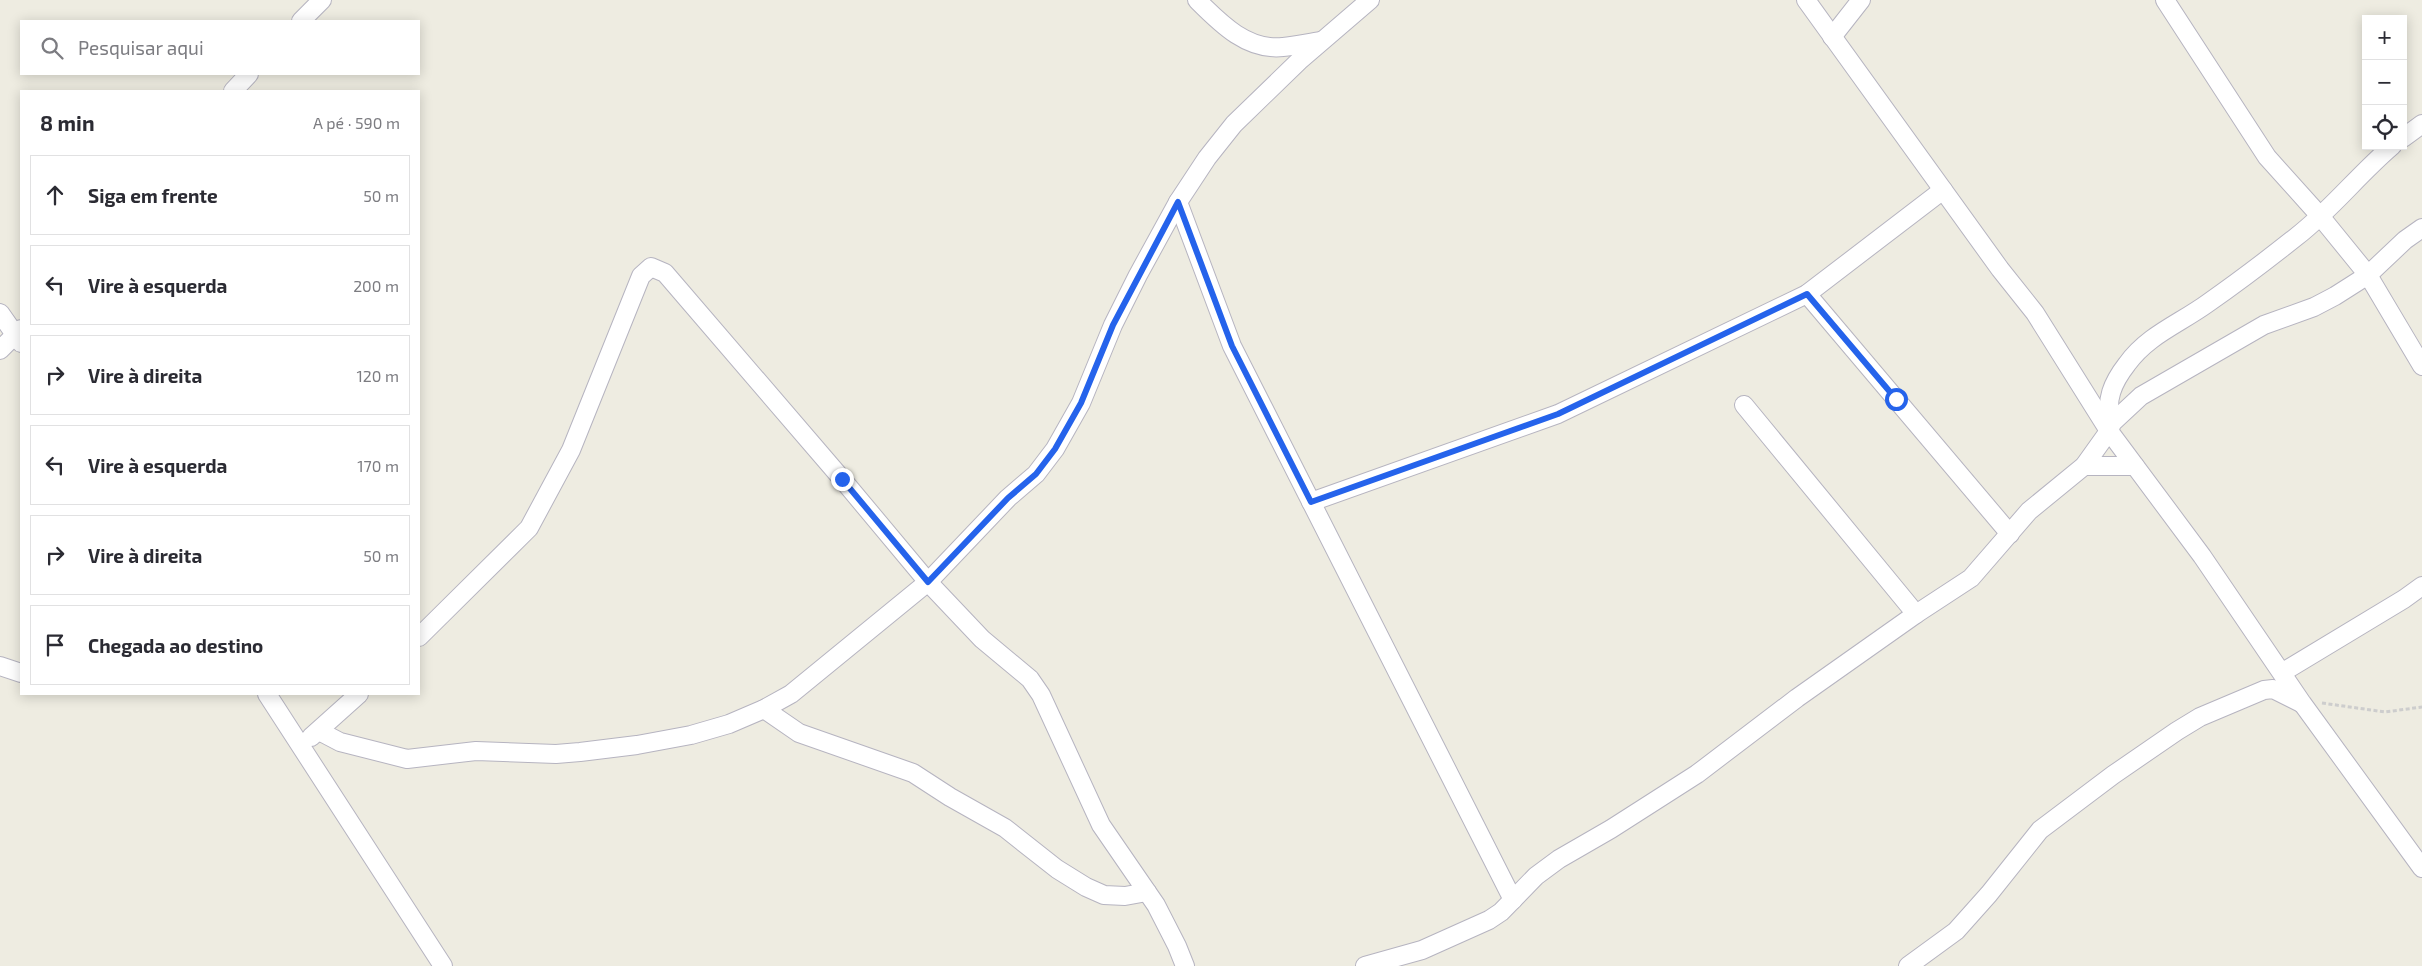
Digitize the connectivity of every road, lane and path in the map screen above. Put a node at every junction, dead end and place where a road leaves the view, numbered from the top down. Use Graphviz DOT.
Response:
graph roads {
  1 [pos="322,0"];
  2 [pos="1197,0"];
  3 [pos="1370,0"];
  4 [pos="1806,0"];
  5 [pos="1861,0"];
  6 [pos="2166,0"];
  7 [pos="302,20"];
  8 [pos="1832,37"];
  9 [pos="1322,40"];
  10 [pos="247,75"];
  11 [pos="234,90"];
  12 [pos="2422,124"];
  13 [pos="2407,135"];
  14 [pos="2387,150"];
  15 [pos="1943,190"];
  16 [pos="1178,202"];
  17 [pos="2320,216"];
  18 [pos="2422,228"];
  19 [pos="2368,275"];
  20 [pos="1807,294"];
  21 [pos="0,312"];
  22 [pos="19,336"];
  23 [pos="0,350"];
  24 [pos="2422,366"];
  25 [pos="1744,405"];
  26 [pos="2110,427"];
  27 [pos="2084,466"];
  28 [pos="2135,466"];
  29 [pos="1311,502"];
  30 [pos="2010,534"];
  31 [pos="928,582"];
  32 [pos="2422,586"];
  33 [pos="1916,614"];
  34 [pos="420,636"];
  35 [pos="0,666"];
  36 [pos="2283,672"];
  37 [pos="20,673"];
  38 [pos="268,695"];
  39 [pos="357,695"];
  40 [pos="2302,703"];
  41 [pos="2422,707"];
  42 [pos="764,709"];
  43 [pos="319,731"];
  44 [pos="301,745"];
  45 [pos="2422,868"];
  46 [pos="1147,892"];
  47 [pos="1513,900"];
  48 [pos="1374,965"];
  49 [pos="443,966"];
  50 [pos="1185,966"];
  51 [pos="1908,966"];
  1 -- 7 [label="street"];
  2 -- 9 [label="street"];
  3 -- 9 [label="street"];
  4 -- 8 [label="street"];
  5 -- 8 [label="street"];
  6 -- 17 [label="street"];
  8 -- 15 [label="street"];
  9 -- 16 [label="street"];
  10 -- 11 [label="street"];
  12 -- 13 [label="street"];
  14 -- 17 [label="street"];
  15 -- 20 [label="street"];
  15 -- 26 [label="street"];
  16 -- 29 [label="street"];
  16 -- 31 [label="street"];
  17 -- 19 [label="street"];
  17 -- 26 [label="street"];
  18 -- 19 [label="street"];
  19 -- 24 [label="street"];
  19 -- 26 [label="street"];
  20 -- 29 [label="street"];
  20 -- 30 [label="street"];
  21 -- 22 [label="street"];
  22 -- 23 [label="street"];
  25 -- 33 [label="street"];
  26 -- 27 [label="street"];
  26 -- 28 [label="street"];
  27 -- 28 [label="street"];
  27 -- 30 [label="street"];
  28 -- 36 [label="street"];
  29 -- 47 [label="street"];
  30 -- 33 [label="street"];
  31 -- 34 [label="street"];
  31 -- 42 [label="street"];
  31 -- 46 [label="street"];
  32 -- 36 [label="street"];
  33 -- 47 [label="street"];
  35 -- 37 [label="street"];
  36 -- 40 [label="street"];
  38 -- 44 [label="street"];
  39 -- 43 [label="street"];
  40 -- 41 [label="path"];
  40 -- 45 [label="street"];
  40 -- 51 [label="street"];
  42 -- 43 [label="street"];
  42 -- 46 [label="street"];
  43 -- 44 [label="street"];
  44 -- 49 [label="street"];
  46 -- 50 [label="street"];
  47 -- 48 [label="street"];
}
